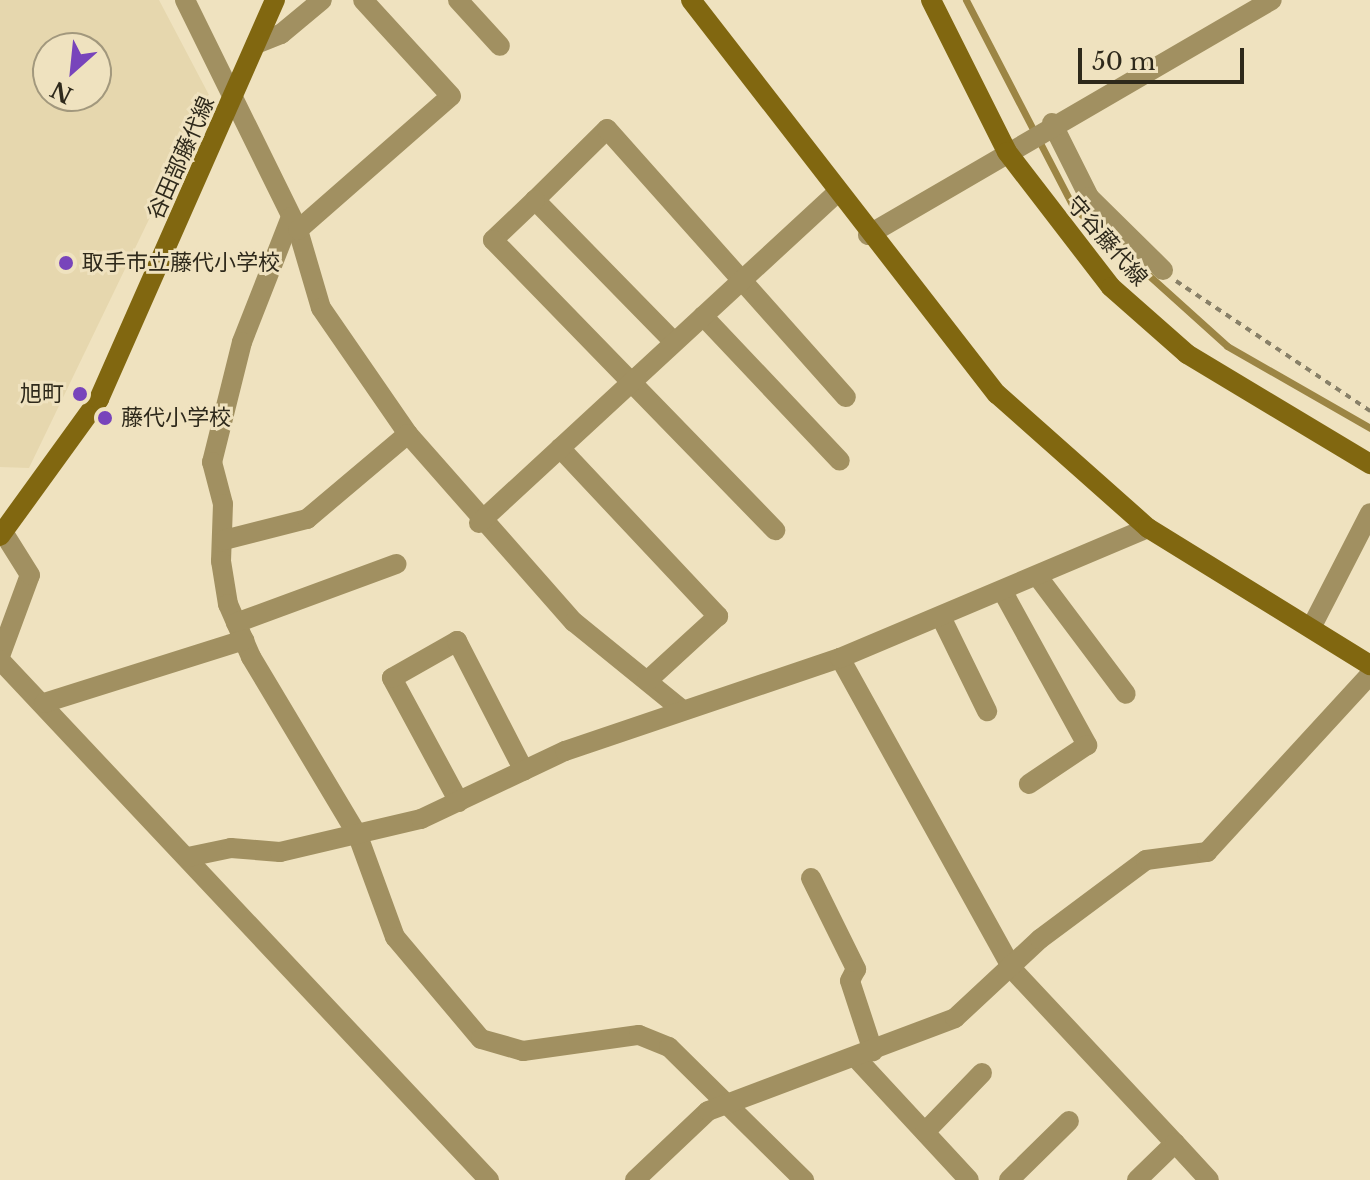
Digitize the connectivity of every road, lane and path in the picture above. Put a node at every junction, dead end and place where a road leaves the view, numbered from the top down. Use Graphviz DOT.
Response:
graph roads {
  1 [pos="185,0"];
  2 [pos="275,0"];
  3 [pos="322,0"];
  4 [pos="363,0"];
  5 [pos="458,0"];
  6 [pos="691,0"];
  7 [pos="931,0"];
  8 [pos="1272,0"];
  9 [pos="256,44"];
  10 [pos="500,46"];
  11 [pos="232,101"];
  12 [pos="1052,123"];
  13 [pos="1007,152"];
  14 [pos="836,194"];
  15 [pos="535,200"];
  16 [pos="295,223"];
  17 [pos="868,235"];
  18 [pos="1163,270"];
  19 [pos="739,283"];
  20 [pos="703,316"];
  21 [pos="674,342"];
  22 [pos="629,384"];
  23 [pos="846,397"];
  24 [pos="1370,411"];
  25 [pos="408,434"];
  26 [pos="560,448"];
  27 [pos="840,461"];
  28 [pos="1370,464"];
  29 [pos="1370,513"];
  30 [pos="479,523"];
  31 [pos="1148,528"];
  32 [pos="775,530"];
  33 [pos="2,534"];
  34 [pos="224,540"];
  35 [pos="396,564"];
  36 [pos="1038,577"];
  37 [pos="1003,592"];
  38 [pos="941,617"];
  39 [pos="1311,628"];
  40 [pos="240,632"];
  41 [pos="0,658"];
  42 [pos="840,658"];
  43 [pos="1370,665"];
  44 [pos="1370,675"];
  45 [pos="647,681"];
  46 [pos="1126,694"];
  47 [pos="44,703"];
  48 [pos="681,709"];
  49 [pos="987,711"];
  50 [pos="524,771"];
  51 [pos="1029,784"];
  52 [pos="459,802"];
  53 [pos="358,836"];
  54 [pos="188,857"];
  55 [pos="811,878"];
  56 [pos="1013,970"];
  57 [pos="865,1054"];
  58 [pos="982,1073"];
  59 [pos="723,1105"];
  60 [pos="1069,1121"];
  61 [pos="925,1132"];
  62 [pos="1175,1143"];
  63 [pos="489,1180"];
  64 [pos="635,1180"];
  65 [pos="804,1180"];
  66 [pos="969,1180"];
  67 [pos="1009,1180"];
  68 [pos="1137,1180"];
  69 [pos="1209,1180"];
  1 -- 11 [label="street"];
  2 -- 9 [label="main road, 谷田部藤代線"];
  3 -- 9 [label="street"];
  4 -- 16 [label="street"];
  5 -- 10 [label="street"];
  6 -- 14 [label="main road"];
  7 -- 13 [label="main road, 守谷藤代線"];
  8 -- 12 [label="street"];
  9 -- 11 [label="main road, 谷田部藤代線"];
  11 -- 16 [label="street"];
  11 -- 33 [label="main road, 谷田部藤代線"];
  12 -- 13 [label="street"];
  12 -- 18 [label="street"];
  13 -- 17 [label="street"];
  13 -- 28 [label="main road, 守谷藤代線"];
  14 -- 17 [label="main road"];
  14 -- 19 [label="street"];
  15 -- 19 [label="street"];
  15 -- 21 [label="street"];
  15 -- 22 [label="street"];
  16 -- 25 [label="street"];
  16 -- 34 [label="street"];
  17 -- 31 [label="main road"];
  18 -- 24 [label="path"];
  19 -- 20 [label="street"];
  19 -- 23 [label="street"];
  20 -- 21 [label="street"];
  20 -- 27 [label="street"];
  21 -- 22 [label="street"];
  22 -- 26 [label="street"];
  22 -- 32 [label="street"];
  25 -- 30 [label="street"];
  25 -- 34 [label="street"];
  26 -- 30 [label="street"];
  26 -- 45 [label="street"];
  29 -- 39 [label="street"];
  30 -- 45 [label="street"];
  31 -- 36 [label="street"];
  31 -- 39 [label="main road"];
  33 -- 41 [label="street"];
  34 -- 40 [label="street"];
  35 -- 40 [label="street"];
  36 -- 37 [label="street"];
  36 -- 46 [label="street"];
  37 -- 38 [label="street"];
  37 -- 51 [label="street"];
  38 -- 42 [label="street"];
  38 -- 49 [label="street"];
  39 -- 43 [label="main road"];
  40 -- 47 [label="street"];
  40 -- 53 [label="street"];
  41 -- 47 [label="street"];
  42 -- 48 [label="street"];
  42 -- 56 [label="street"];
  44 -- 56 [label="street"];
  45 -- 48 [label="street"];
  47 -- 54 [label="street"];
  48 -- 50 [label="street"];
  50 -- 52 [label="street"];
  50 -- 52 [label="street"];
  52 -- 53 [label="street"];
  53 -- 54 [label="street"];
  53 -- 59 [label="street"];
  54 -- 63 [label="street"];
  55 -- 57 [label="street"];
  56 -- 57 [label="street"];
  56 -- 62 [label="street"];
  57 -- 59 [label="street"];
  57 -- 61 [label="street"];
  58 -- 61 [label="street"];
  59 -- 64 [label="street"];
  59 -- 65 [label="street"];
  60 -- 67 [label="street"];
  61 -- 66 [label="street"];
  62 -- 68 [label="street"];
  62 -- 69 [label="street"];
}
